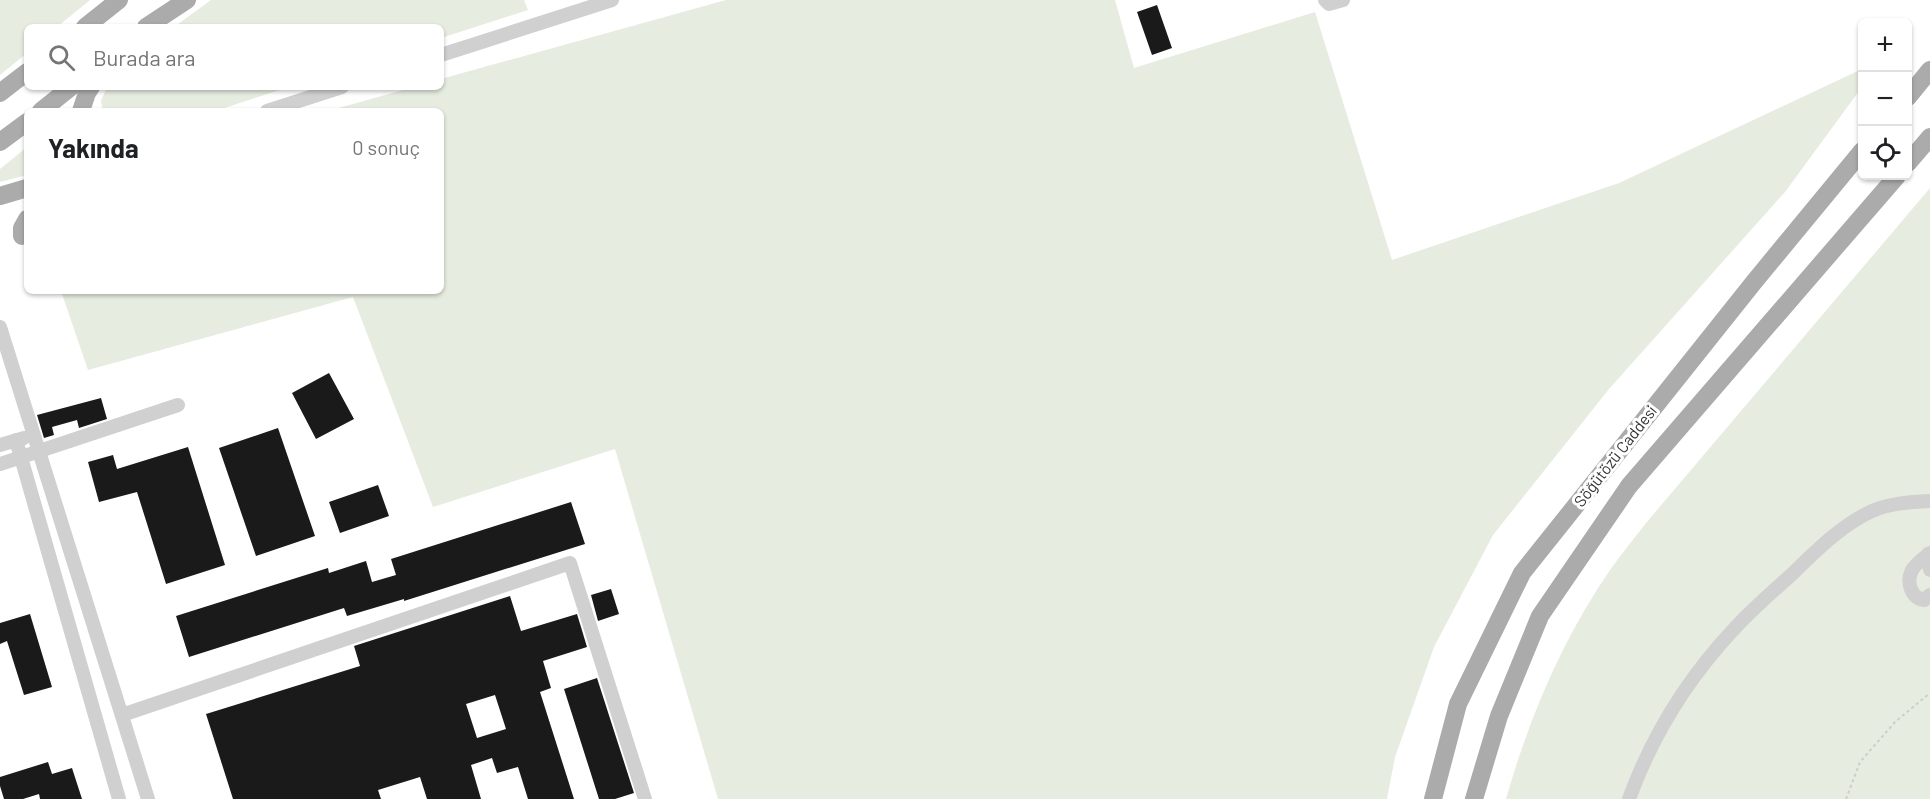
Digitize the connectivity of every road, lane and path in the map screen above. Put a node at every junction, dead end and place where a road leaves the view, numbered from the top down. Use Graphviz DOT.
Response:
graph roads {
  1 [pos="118,0"];
  2 [pos="177,0"];
  3 [pos="187,0"];
  4 [pos="612,0"];
  5 [pos="1325,0"];
  6 [pos="1343,0"];
  7 [pos="89,24"];
  8 [pos="149,24"];
  9 [pos="150,24"];
  10 [pos="444,54"];
  11 [pos="1930,70"];
  12 [pos="24,74"];
  13 [pos="67,90"];
  14 [pos="90,90"];
  15 [pos="91,90"];
  16 [pos="333,90"];
  17 [pos="1912,92"];
  18 [pos="0,93"];
  19 [pos="45,108"];
  20 [pos="82,108"];
  21 [pos="92,108"];
  22 [pos="276,108"];
  23 [pos="24,125"];
  24 [pos="1930,137"];
  25 [pos="0,142"];
  26 [pos="1858,157"];
  27 [pos="1912,158"];
  28 [pos="1894,180"];
  29 [pos="24,189"];
  30 [pos="0,196"];
  31 [pos="0,327"];
  32 [pos="178,405"];
  33 [pos="33,435"];
  34 [pos="16,440"];
  35 [pos="0,445"];
  36 [pos="39,451"];
  37 [pos="22,457"];
  38 [pos="0,465"];
  39 [pos="1930,501"];
  40 [pos="1929,554"];
  41 [pos="1930,570"];
  42 [pos="1930,595"];
  43 [pos="1930,693"];
  44 [pos="122,715"];
  45 [pos="119,799"];
  46 [pos="148,799"];
  47 [pos="645,799"];
  48 [pos="1433,799"];
  49 [pos="1474,799"];
  50 [pos="1629,799"];
  51 [pos="1846,799"];
  1 -- 7 [label="main road"];
  2 -- 8 [label="main road"];
  3 -- 9 [label="main road"];
  4 -- 10 [label="street"];
  5 -- 6 [label="street"];
  11 -- 17 [label="main road"];
  12 -- 18 [label="main road"];
  13 -- 19 [label="main road"];
  14 -- 20 [label="main road"];
  15 -- 21 [label="main road"];
  16 -- 22 [label="street"];
  23 -- 25 [label="main road"];
  24 -- 27 [label="main road"];
  26 -- 48 [label="main road, Söğütözü Caddesi"];
  28 -- 49 [label="main road, Söğütözü Caddesi"];
  29 -- 30 [label="main road"];
  31 -- 33 [label="street"];
  32 -- 36 [label="street"];
  33 -- 34 [label="street"];
  33 -- 36 [label="street"];
  34 -- 35 [label="street"];
  34 -- 37 [label="street"];
  36 -- 37 [label="street"];
  36 -- 44 [label="street"];
  37 -- 38 [label="street"];
  37 -- 45 [label="street"];
  39 -- 50 [label="street"];
  40 -- 41 [label="street"];
  40 -- 42 [label="street"];
  43 -- 51 [label="path"];
  44 -- 46 [label="street"];
  44 -- 47 [label="street"];
}
